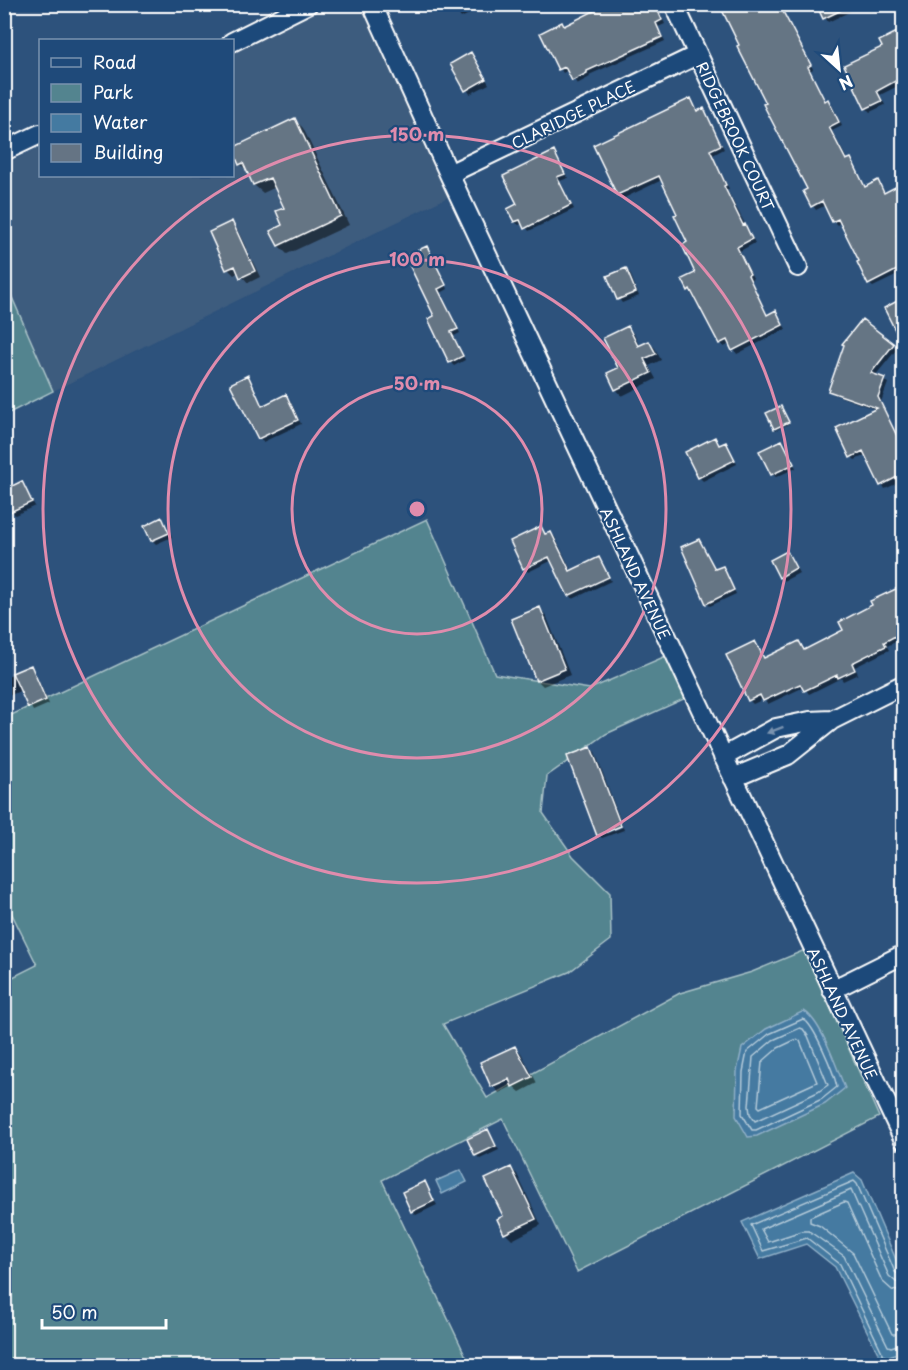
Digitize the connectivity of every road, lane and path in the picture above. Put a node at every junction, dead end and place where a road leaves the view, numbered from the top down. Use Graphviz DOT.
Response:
graph roads {
  1 [pos="308,4"];
  2 [pos="372,4"];
  3 [pos="674,4"];
  4 [pos="234,41"];
  5 [pos="697,55"];
  6 [pos="39,134"];
  7 [pos="4,151"];
  8 [pos="449,174"];
  9 [pos="798,267"];
  10 [pos="903,684"];
  11 [pos="832,720"];
  12 [pos="723,757"];
  13 [pos="733,778"];
  14 [pos="903,954"];
  15 [pos="832,990"];
  16 [pos="903,1140"];
  1 -- 4 [label="street"];
  2 -- 8 [label="street, ASHLAND AVENUE"];
  3 -- 5 [label="street, RIDGEBROOK COURT"];
  5 -- 8 [label="street, CLARIDGE PLACE"];
  5 -- 9 [label="street, RIDGEBROOK COURT"];
  6 -- 7 [label="street"];
  8 -- 12 [label="street, ASHLAND AVENUE"];
  10 -- 11 [label="street"];
  11 -- 12 [label="street, one-way"];
  11 -- 13 [label="street"];
  12 -- 13 [label="street, ASHLAND AVENUE"];
  13 -- 15 [label="street, ASHLAND AVENUE"];
  14 -- 15 [label="street"];
  15 -- 16 [label="street, ASHLAND AVENUE"];
}
